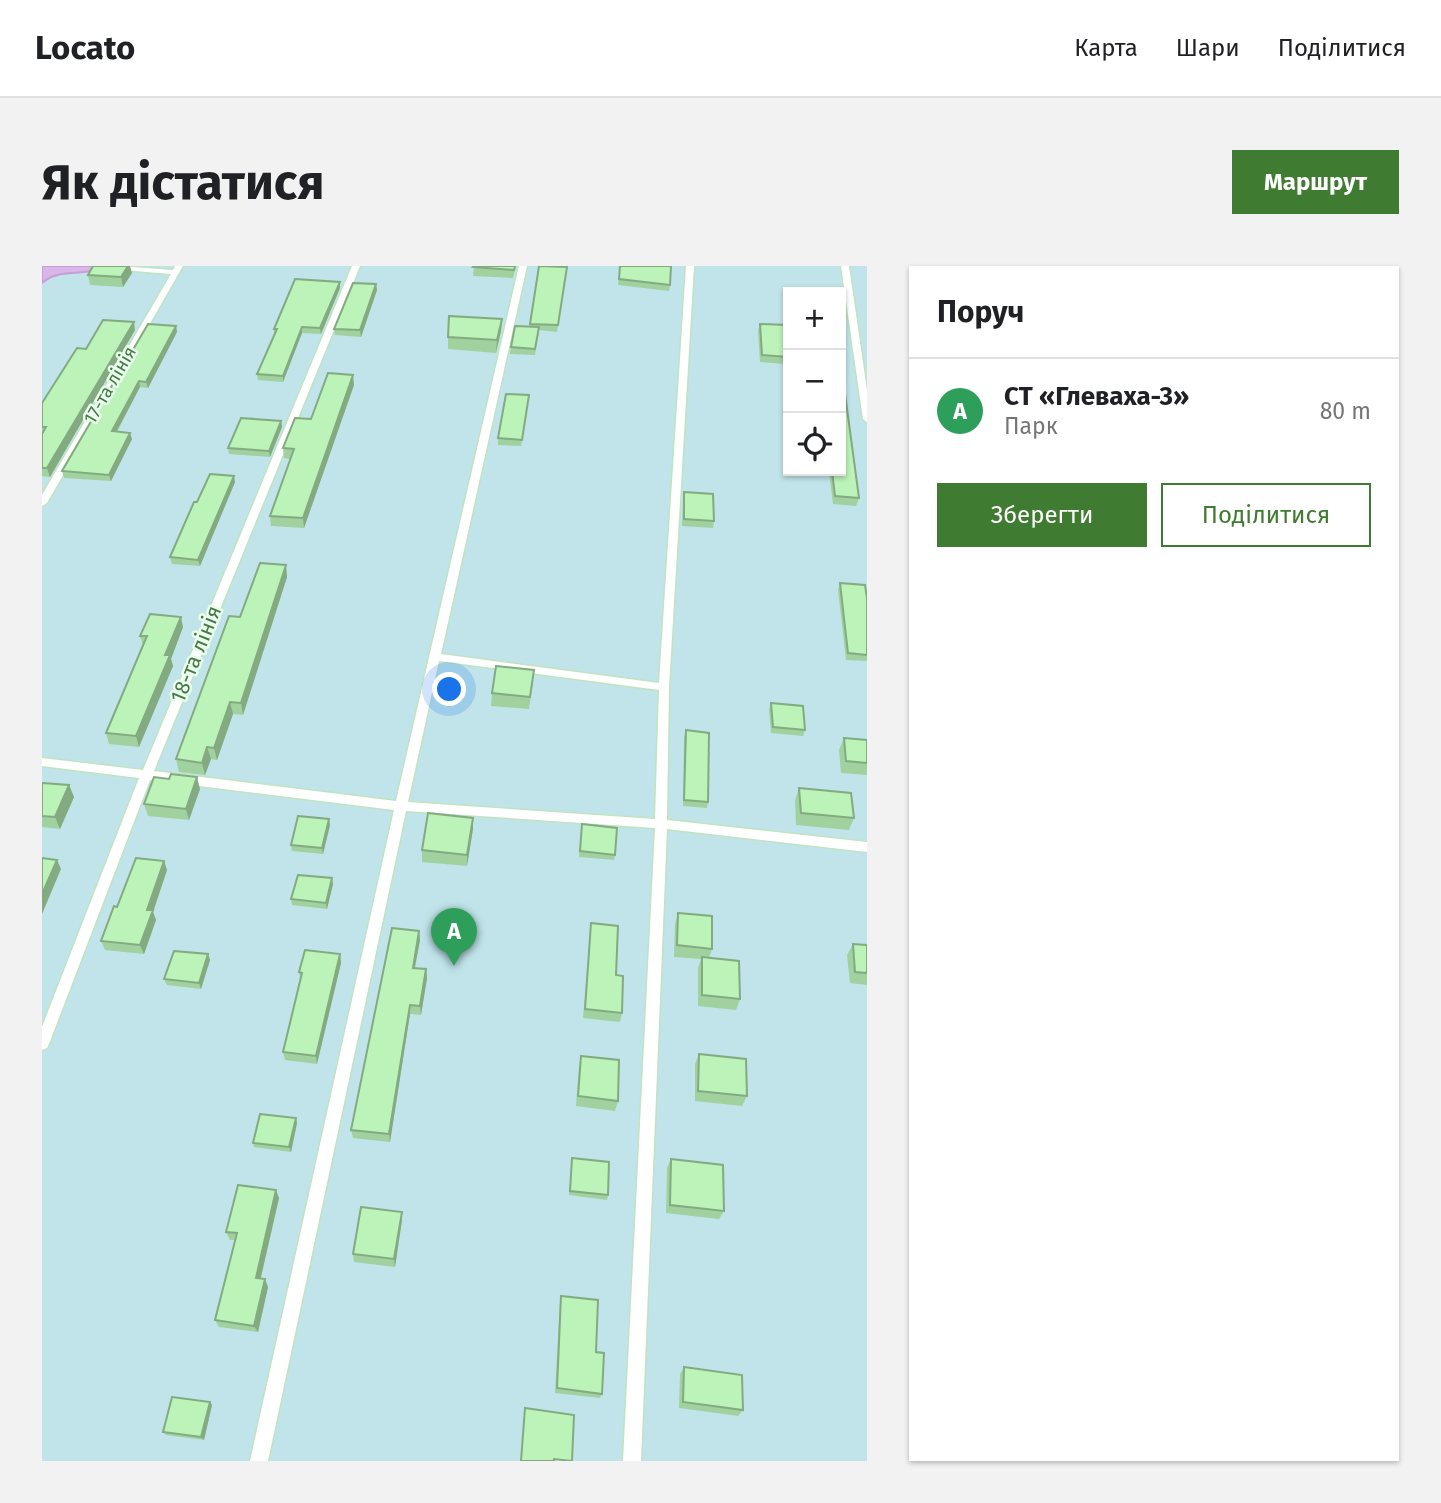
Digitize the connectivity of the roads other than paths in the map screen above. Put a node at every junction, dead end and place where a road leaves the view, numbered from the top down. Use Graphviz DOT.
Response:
graph roads {
  1 [pos="356,266"];
  2 [pos="523,266"];
  3 [pos="690,266"];
  4 [pos="845,266"];
  5 [pos="122,268"];
  6 [pos="177,269"];
  7 [pos="867,419"];
  8 [pos="42,503"];
  9 [pos="435,657"];
  10 [pos="664,687"];
  11 [pos="42,762"];
  12 [pos="146,776"];
  13 [pos="401,806"];
  14 [pos="661,824"];
  15 [pos="867,847"];
  16 [pos="42,1044"];
  17 [pos="258,1461"];
  18 [pos="632,1461"];
  1 -- 12 [label="lane, 18-та лінія"];
  2 -- 9 [label="lane"];
  3 -- 10 [label="lane"];
  4 -- 7 [label="lane"];
  5 -- 6 [label="lane"];
  6 -- 8 [label="lane, 17-та лінія"];
  9 -- 10 [label="lane"];
  9 -- 13 [label="lane"];
  10 -- 14 [label="lane"];
  11 -- 12 [label="lane"];
  12 -- 13 [label="lane"];
  12 -- 16 [label="lane, 18-та лінія"];
  13 -- 14 [label="lane"];
  13 -- 17 [label="lane"];
  14 -- 15 [label="lane"];
  14 -- 18 [label="lane"];
}
